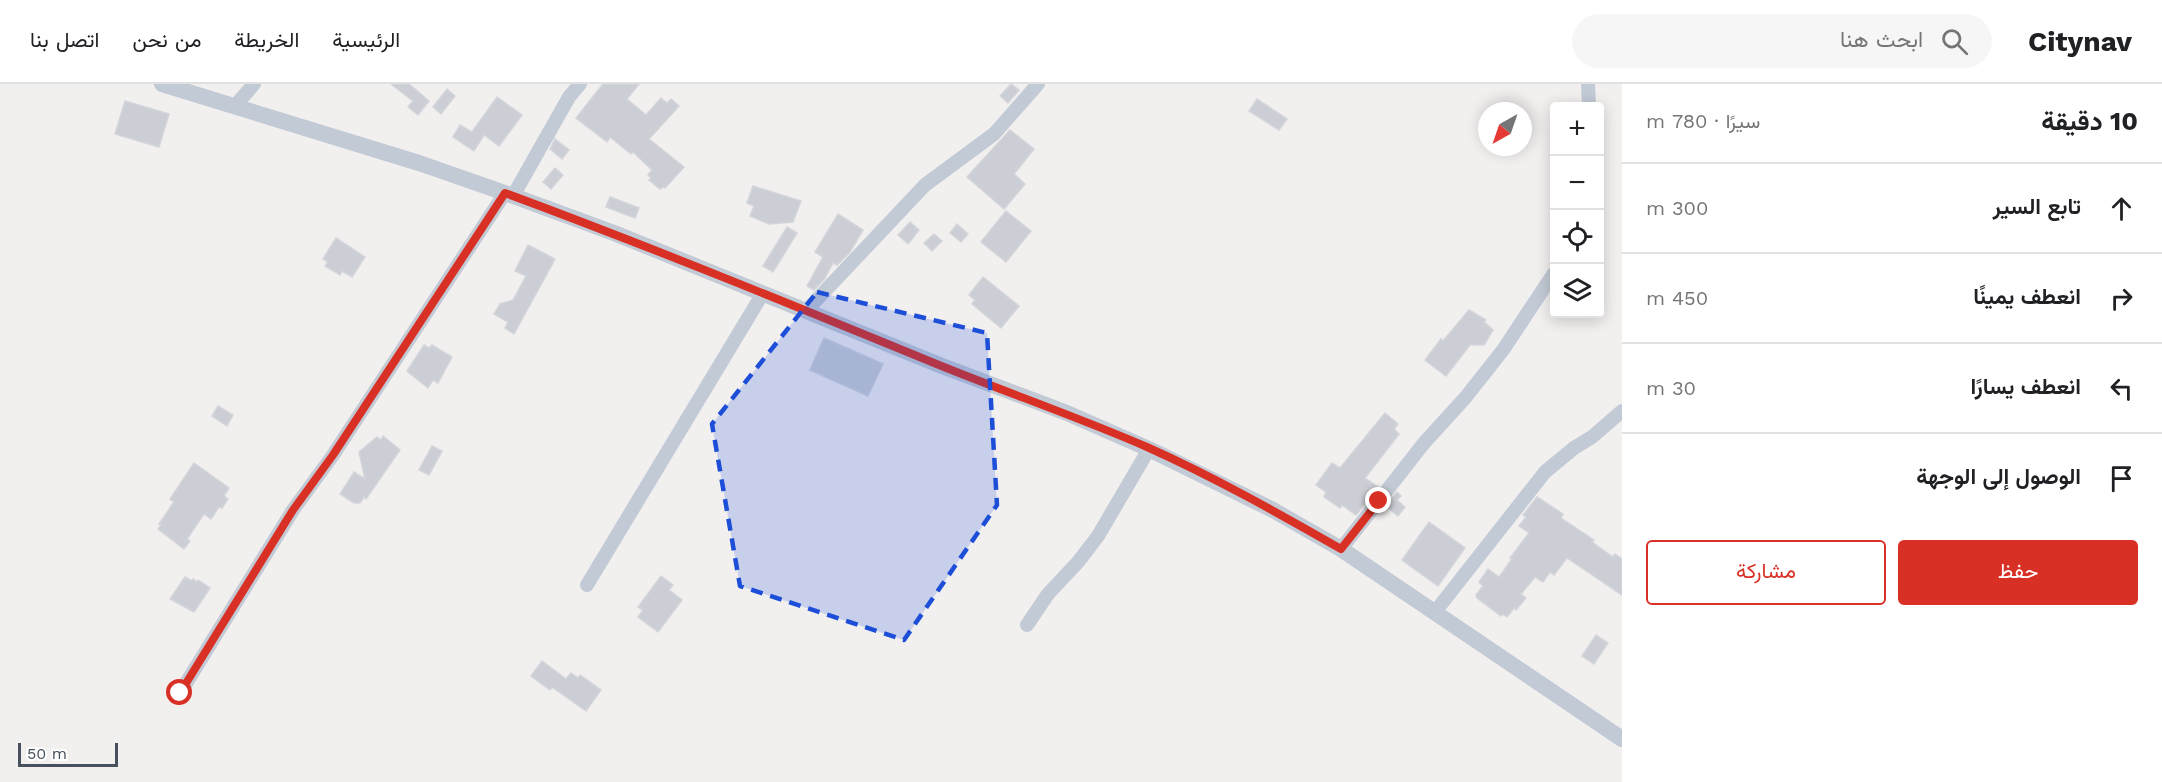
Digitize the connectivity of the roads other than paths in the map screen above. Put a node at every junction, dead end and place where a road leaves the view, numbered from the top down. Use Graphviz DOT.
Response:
graph roads {
  1 [pos="162,84"];
  2 [pos="254,84"];
  3 [pos="580,84"];
  4 [pos="1038,84"];
  5 [pos="1588,84"];
  6 [pos="1589,102"];
  7 [pos="235,106"];
  8 [pos="509,194"];
  9 [pos="1550,279"];
  10 [pos="763,293"];
  11 [pos="807,310"];
  12 [pos="1622,411"];
  13 [pos="1149,448"];
  14 [pos="1341,549"];
  15 [pos="587,585"];
  16 [pos="1434,612"];
  17 [pos="1027,625"];
  18 [pos="180,693"];
  19 [pos="1622,739"];
  1 -- 7 [label="street"];
  2 -- 7 [label="street"];
  3 -- 8 [label="street"];
  4 -- 11 [label="street"];
  5 -- 6 [label="street"];
  7 -- 8 [label="street"];
  8 -- 10 [label="street"];
  8 -- 18 [label="street"];
  9 -- 14 [label="street"];
  10 -- 11 [label="street"];
  10 -- 15 [label="street"];
  11 -- 13 [label="street"];
  12 -- 16 [label="street"];
  13 -- 14 [label="street"];
  13 -- 17 [label="street"];
  14 -- 16 [label="street"];
  16 -- 19 [label="street"];
}
